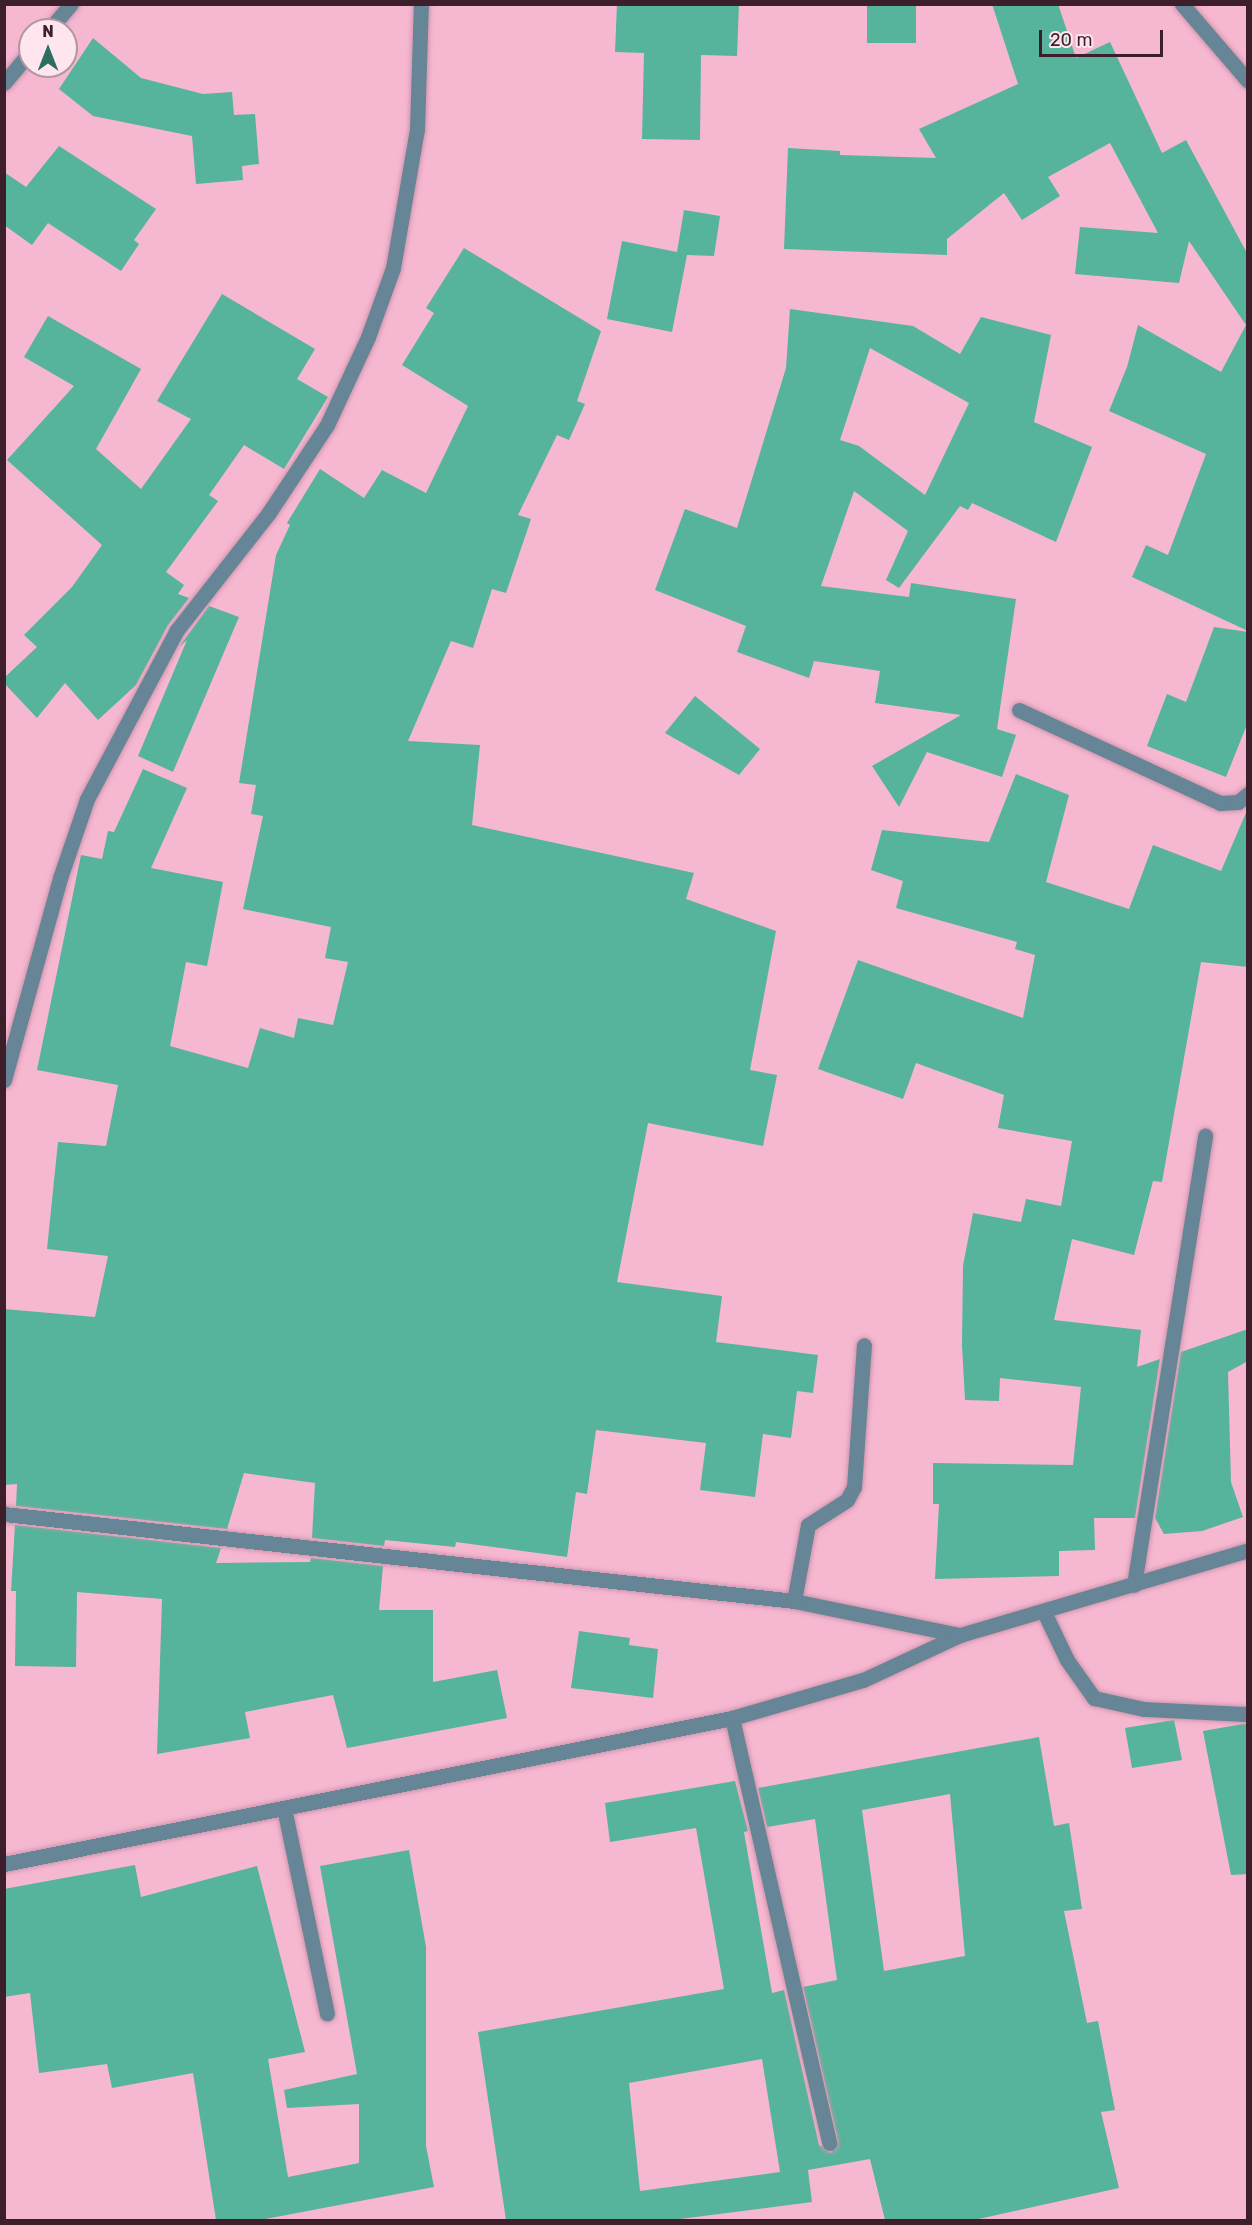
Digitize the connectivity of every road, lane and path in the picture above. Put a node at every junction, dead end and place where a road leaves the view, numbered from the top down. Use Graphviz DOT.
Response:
graph roads {
  1 [pos="71,4"];
  2 [pos="421,4"];
  3 [pos="1182,4"];
  4 [pos="59,18"];
  5 [pos="18,66"];
  6 [pos="1248,81"];
  7 [pos="4,82"];
  8 [pos="1019,710"];
  9 [pos="1248,794"];
  10 [pos="4,1080"];
  11 [pos="1204,1136"];
  12 [pos="864,1345"];
  13 [pos="4,1514"];
  14 [pos="1248,1550"];
  15 [pos="1134,1585"];
  16 [pos="794,1601"];
  17 [pos="1044,1612"];
  18 [pos="960,1635"];
  19 [pos="1248,1714"];
  20 [pos="732,1718"];
  21 [pos="284,1808"];
  22 [pos="4,1864"];
  23 [pos="327,2014"];
  24 [pos="829,2143"];
  1 -- 4 [label="street"];
  2 -- 10 [label="street"];
  3 -- 6 [label="street"];
  5 -- 7 [label="street"];
  8 -- 9 [label="street"];
  11 -- 15 [label="street"];
  12 -- 16 [label="street"];
  13 -- 16 [label="street"];
  14 -- 15 [label="street"];
  15 -- 17 [label="street"];
  16 -- 18 [label="street"];
  17 -- 18 [label="street"];
  17 -- 19 [label="street"];
  18 -- 20 [label="street"];
  20 -- 21 [label="street"];
  20 -- 24 [label="street"];
  21 -- 22 [label="street"];
  21 -- 23 [label="street"];
}
